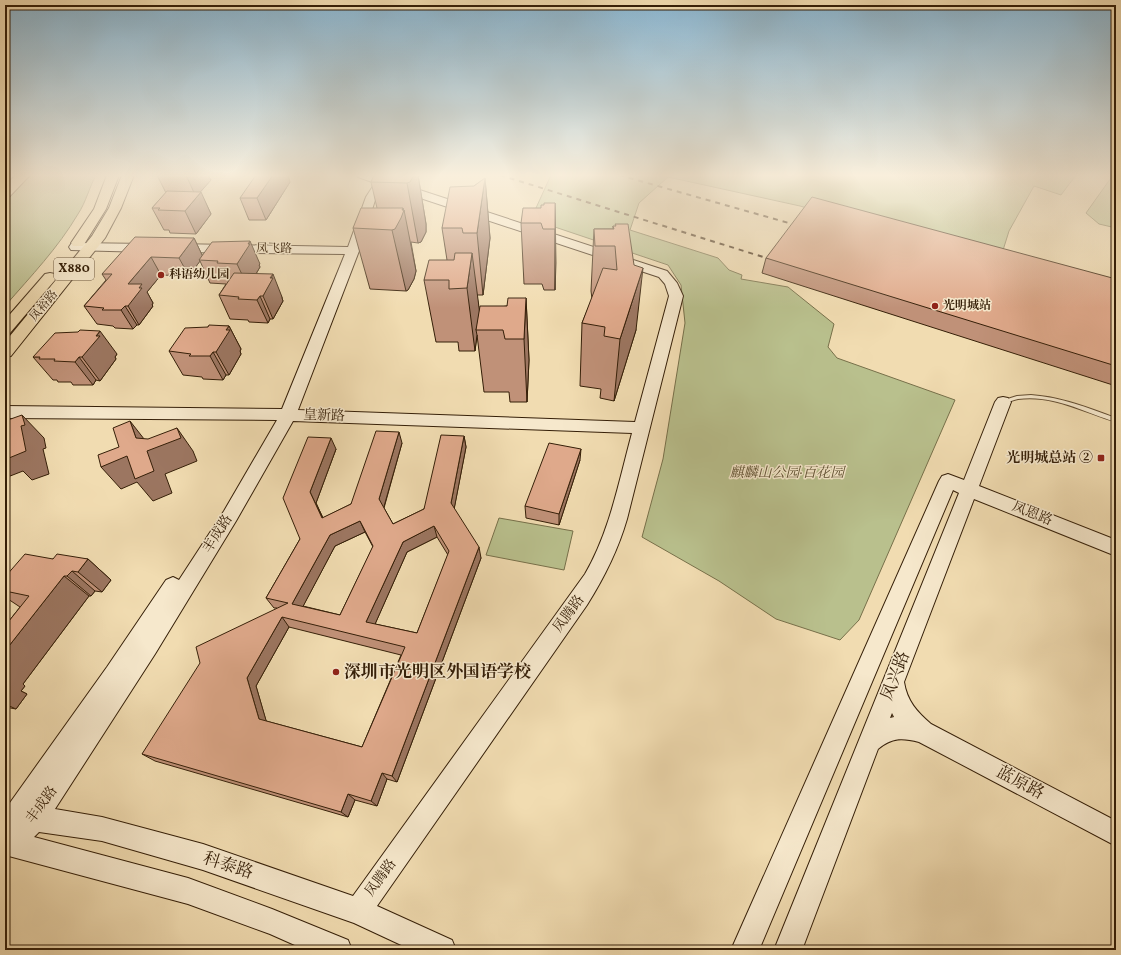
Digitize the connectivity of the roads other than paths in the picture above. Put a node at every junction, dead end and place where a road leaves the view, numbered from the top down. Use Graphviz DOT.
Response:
graph roads {
  1 [pos="93,220"];
  2 [pos="109,220"];
  3 [pos="362,220"];
  4 [pos="499,220"];
  5 [pos="75,247"];
  6 [pos="91,247"];
  7 [pos="349,250"];
  8 [pos="5,330"];
  9 [pos="5,352"];
  10 [pos="1003,402"];
  11 [pos="5,412"];
  12 [pos="282,415"];
  13 [pos="1116,420"];
  14 [pos="642,428"];
  15 [pos="948,481"];
  16 [pos="969,490"];
  17 [pos="1116,548"];
  18 [pos="894,682"];
  19 [pos="923,732"];
  20 [pos="870,742"];
  21 [pos="18,817"];
  22 [pos="1116,834"];
  23 [pos="8,842"];
  24 [pos="358,911"];
  25 [pos="325,948"];
  26 [pos="442,950"];
  27 [pos="745,950"];
  28 [pos="788,950"];
  1 -- 5 [label="main road, 凤裕路 / X880"];
  2 -- 6 [label="main road, 凤裕路 / X880"];
  3 -- 7 [label="street, 丰成路"];
  4 -- 14 [label="street, 凤腾路"];
  5 -- 6 [label="street, 凤飞路"];
  5 -- 8 [label="main road, 凤裕路 / X880"];
  6 -- 7 [label="street, 凤飞路"];
  6 -- 9 [label="main road, 凤裕路 / X880"];
  7 -- 12 [label="street, 丰成路"];
  10 -- 13 [label="lane"];
  10 -- 16 [label="street, 凤兴路"];
  11 -- 12 [label="street, 皇新路"];
  12 -- 14 [label="street, 皇新路"];
  12 -- 21 [label="street, 丰成路"];
  14 -- 24 [label="street, 凤腾路"];
  15 -- 16 [label="street, 凤恩路"];
  15 -- 27 [label="street, 凤兴路"];
  16 -- 17 [label="street, 凤恩路"];
  16 -- 18 [label="street, 凤兴路"];
  18 -- 19 [label="street, 蓝原路"];
  18 -- 20 [label="street, 凤兴路"];
  19 -- 20 [label="street, 蓝原路"];
  19 -- 22 [label="street, 蓝原路"];
  20 -- 28 [label="street, 凤兴路"];
  21 -- 23 [label="street, 丰成路"];
  21 -- 24 [label="street, 科泰路"];
  23 -- 25 [label="street"];
  24 -- 26 [label="street, 科泰路"];
}
